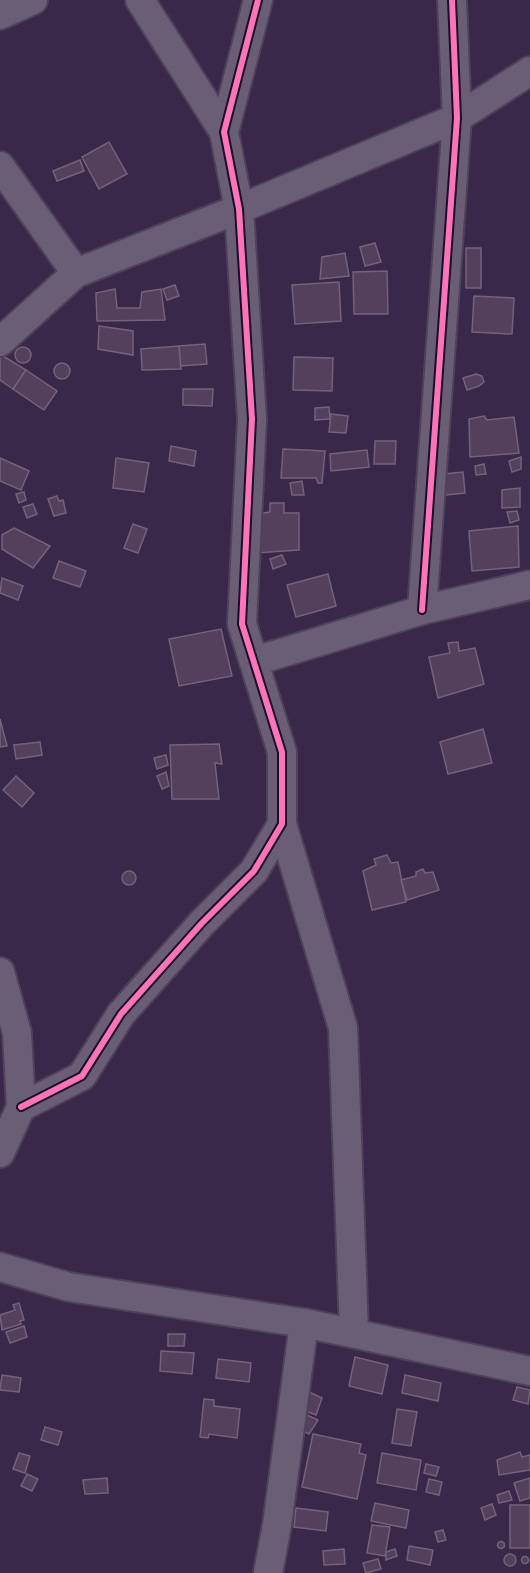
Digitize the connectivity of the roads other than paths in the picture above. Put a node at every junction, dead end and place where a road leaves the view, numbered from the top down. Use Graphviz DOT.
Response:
graph roads {
  1 [pos="33,0"];
  2 [pos="140,0"];
  3 [pos="258,0"];
  4 [pos="452,0"];
  5 [pos="0,15"];
  6 [pos="530,71"];
  7 [pos="457,118"];
  8 [pos="224,132"];
  9 [pos="0,166"];
  10 [pos="239,209"];
  11 [pos="76,273"];
  12 [pos="0,342"];
  13 [pos="530,585"];
  14 [pos="422,610"];
  15 [pos="255,661"];
  16 [pos="282,824"];
  17 [pos="0,972"];
  18 [pos="21,1107"];
  19 [pos="0,1153"];
  20 [pos="0,1267"];
  21 [pos="304,1323"];
  22 [pos="354,1333"];
  23 [pos="530,1371"];
  24 [pos="268,1573"];
  1 -- 5 [label="street"];
  2 -- 8 [label="street"];
  3 -- 8 [label="street"];
  4 -- 7 [label="street"];
  6 -- 7 [label="street"];
  7 -- 10 [label="street"];
  7 -- 14 [label="street"];
  8 -- 10 [label="street"];
  9 -- 11 [label="street"];
  10 -- 11 [label="street"];
  10 -- 15 [label="street"];
  11 -- 12 [label="street"];
  13 -- 14 [label="street"];
  14 -- 15 [label="street"];
  15 -- 16 [label="street"];
  16 -- 18 [label="street"];
  16 -- 22 [label="street"];
  17 -- 18 [label="street"];
  18 -- 19 [label="street"];
  20 -- 21 [label="street"];
  21 -- 22 [label="street"];
  21 -- 24 [label="street"];
  22 -- 23 [label="street"];
}
